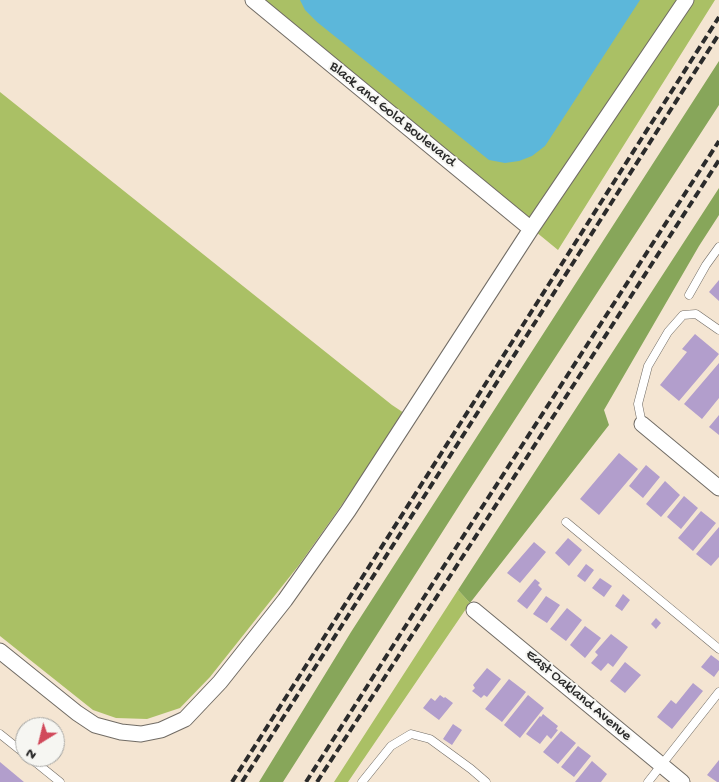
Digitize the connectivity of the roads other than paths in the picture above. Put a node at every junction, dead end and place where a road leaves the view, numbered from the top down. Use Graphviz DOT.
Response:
graph roads {
  1 [pos="253,0"];
  2 [pos="686,0"];
  3 [pos="531,229"];
  4 [pos="719,247"];
  5 [pos="689,295"];
  6 [pos="719,330"];
  7 [pos="642,424"];
  8 [pos="719,488"];
  9 [pos="566,522"];
  10 [pos="474,610"];
  11 [pos="719,649"];
  12 [pos="0,651"];
  13 [pos="719,692"];
  14 [pos="0,734"];
  15 [pos="15,746"];
  16 [pos="662,765"];
  17 [pos="41,767"];
  18 [pos="60,782"];
  19 [pos="362,782"];
  20 [pos="486,782"];
  21 [pos="648,782"];
  22 [pos="682,782"];
  1 -- 3 [label="street, Black and Gold Boulevard"];
  2 -- 3 [label="street"];
  3 -- 12 [label="street"];
  4 -- 5 [label="lane"];
  6 -- 7 [label="lane"];
  7 -- 8 [label="street"];
  9 -- 11 [label="lane"];
  10 -- 16 [label="street, East Oakland Avenue"];
  13 -- 16 [label="lane"];
  14 -- 15 [label="lane"];
  16 -- 21 [label="lane"];
  16 -- 22 [label="street, East Oakland Avenue"];
  17 -- 18 [label="lane"];
  19 -- 20 [label="lane"];
}
